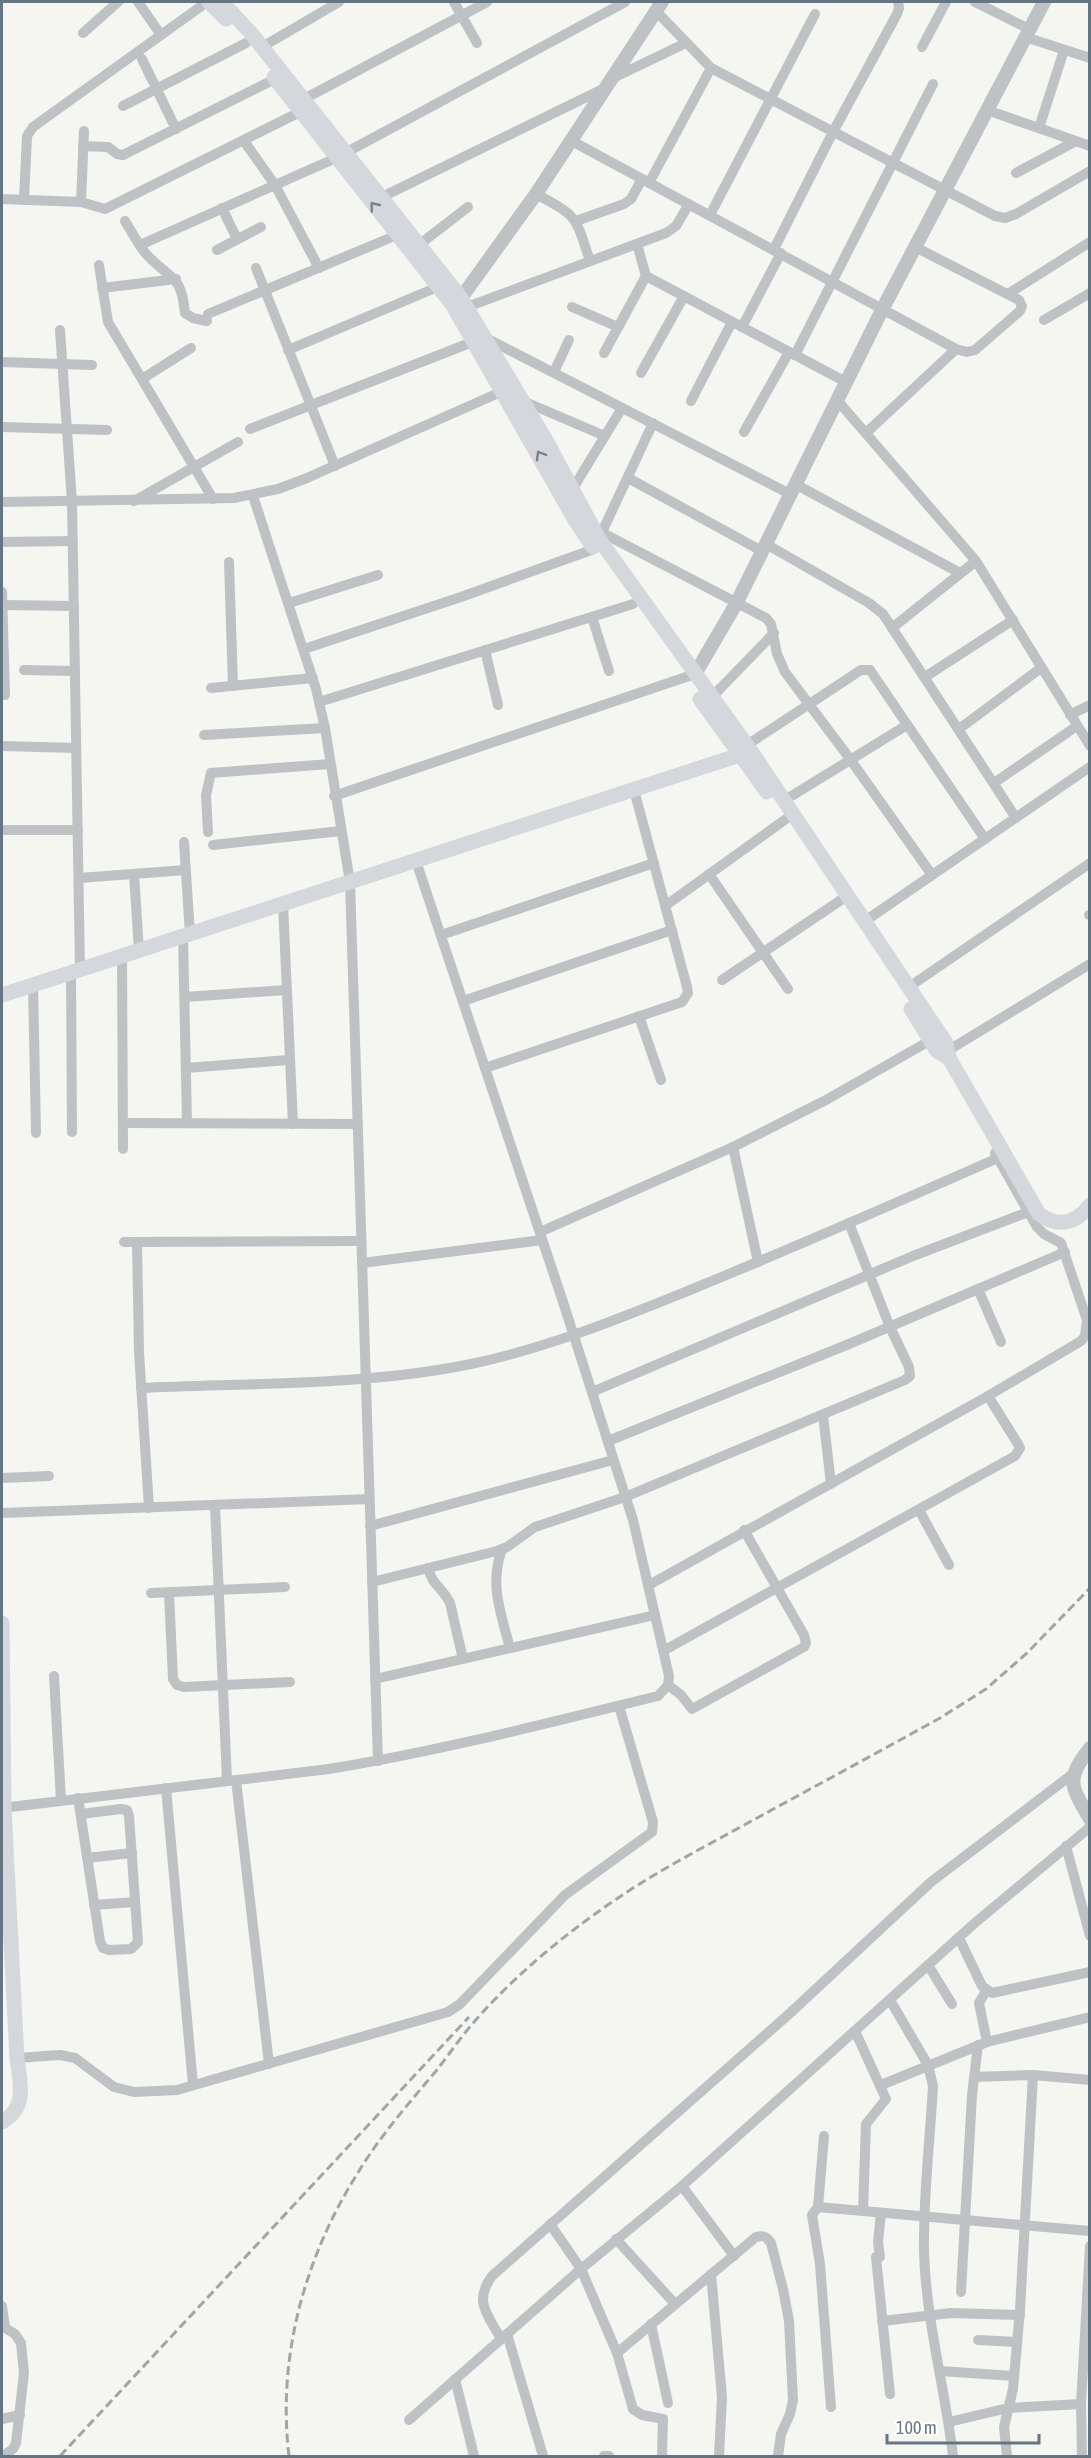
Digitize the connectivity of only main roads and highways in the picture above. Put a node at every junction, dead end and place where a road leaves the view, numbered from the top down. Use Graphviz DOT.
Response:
graph roads {
  1 [pos="208,2"];
  2 [pos="222,2"];
  3 [pos="305,106"];
  4 [pos="341,155"];
  5 [pos="460,303"];
  6 [pos="481,340"];
  7 [pos="690,676"];
  8 [pos="747,750"];
  9 [pos="2,995"];
  10 [pos="947,1054"];
  11 [pos="1089,1205"];
  12 [pos="2,1623"];
  13 [pos="2,1633"];
  14 [pos="3,1678"];
  15 [pos="3,1808"];
  16 [pos="2,2122"];
  1 -- 3 [label="main road"];
  2 -- 3 [label="main road"];
  3 -- 4 [label="main road"];
  4 -- 5 [label="main road"];
  5 -- 4 [label="main road, one-way"];
  5 -- 6 [label="main road"];
  6 -- 7 [label="main road"];
  7 -- 6 [label="main road, one-way"];
  7 -- 8 [label="main road"];
  7 -- 8 [label="main road"];
  8 -- 9 [label="main road"];
  8 -- 10 [label="main road"];
  8 -- 10 [label="main road"];
  10 -- 11 [label="main road"];
  12 -- 13 [label="main road"];
  13 -- 14 [label="main road"];
  14 -- 15 [label="main road"];
  15 -- 16 [label="main road"];
}
